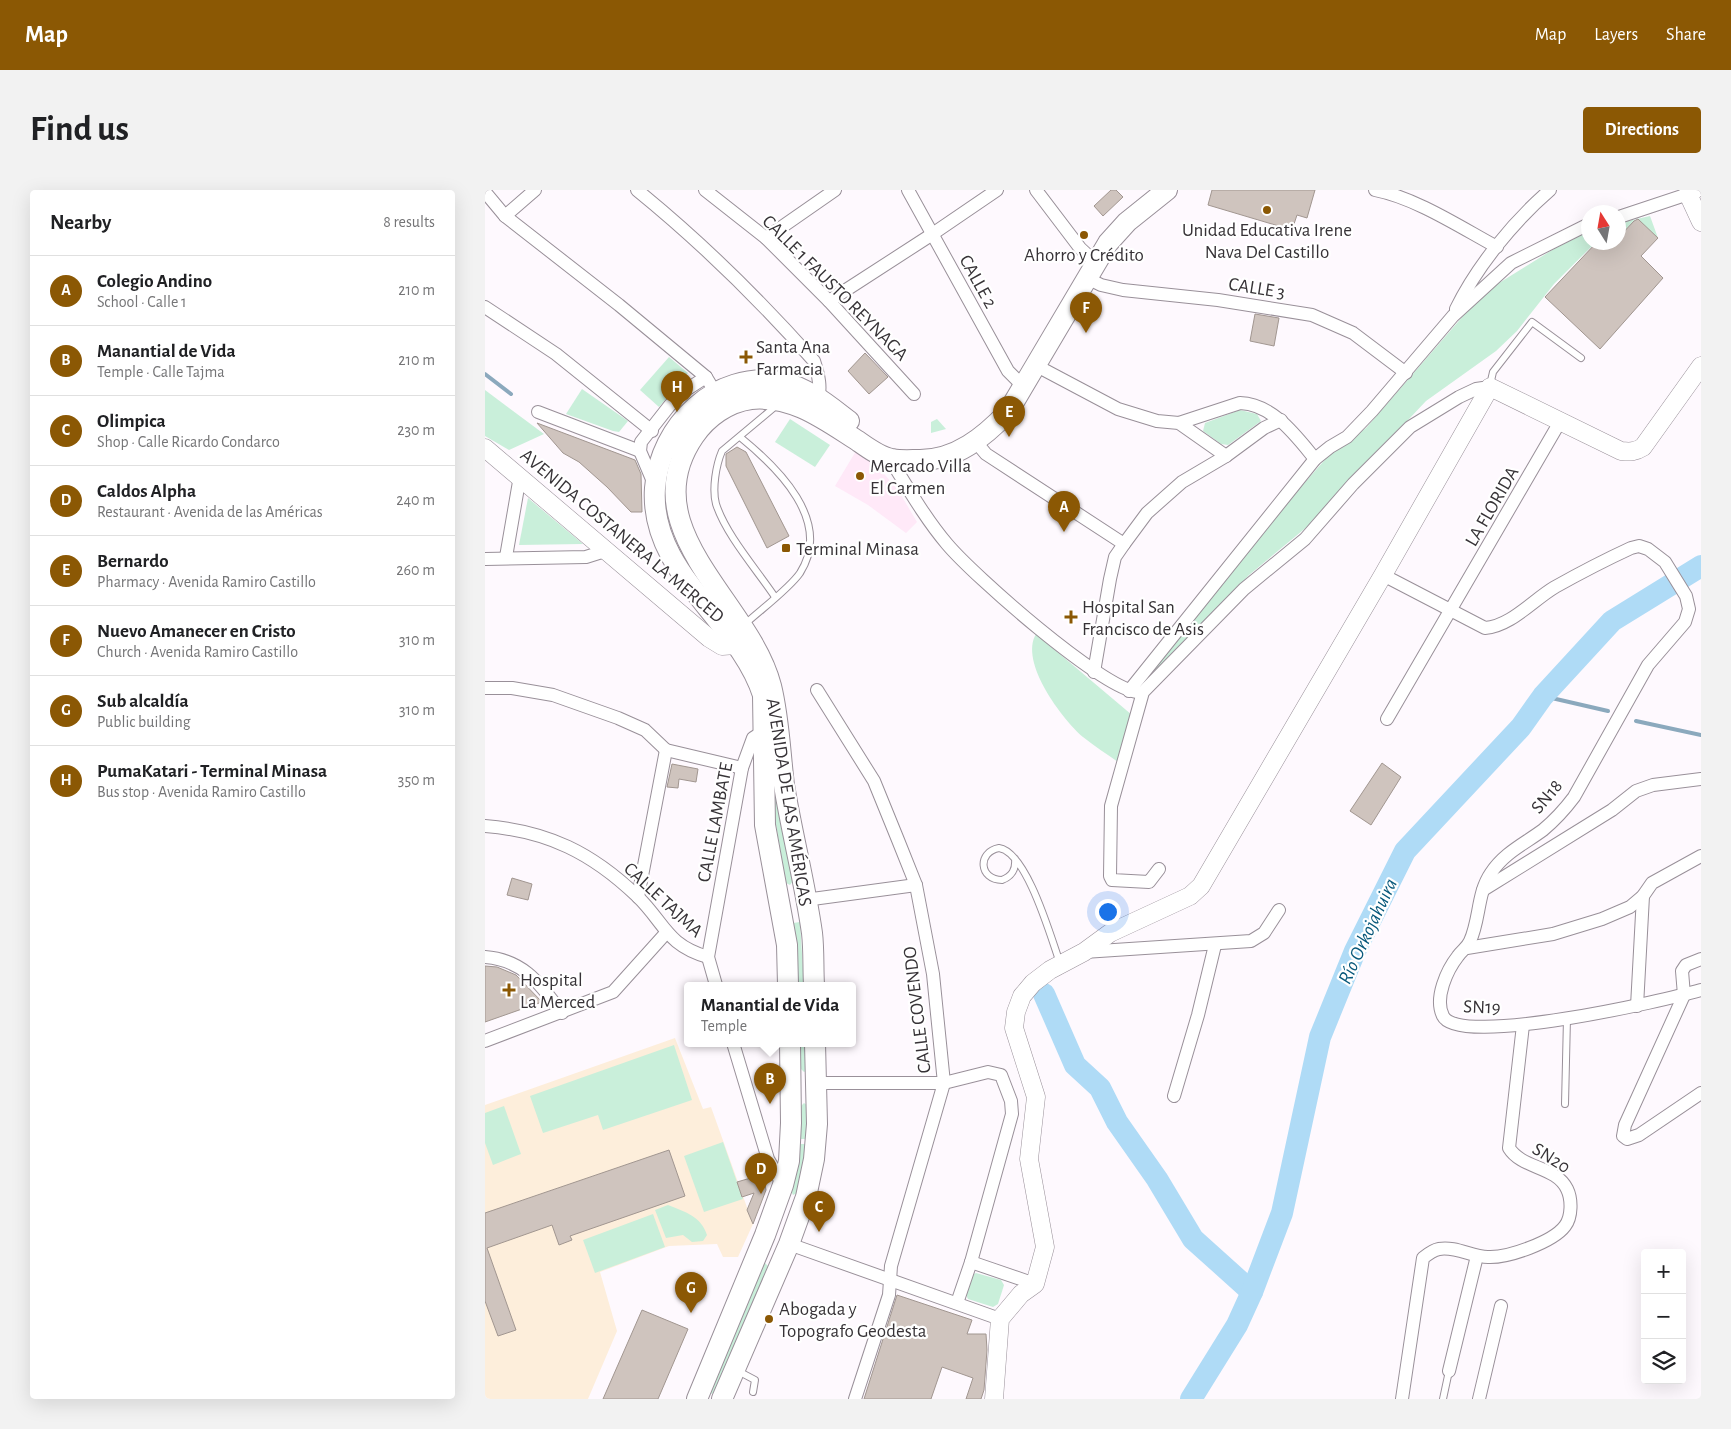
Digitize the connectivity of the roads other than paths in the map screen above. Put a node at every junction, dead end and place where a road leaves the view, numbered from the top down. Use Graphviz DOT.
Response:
graph roads {
  1 [pos="535,190"];
  2 [pos="637,190"];
  3 [pos="705,190"];
  4 [pos="835,190"];
  5 [pos="908,190"];
  6 [pos="997,190"];
  7 [pos="1036,190"];
  8 [pos="1167,190"];
  9 [pos="1375,190"];
  10 [pos="1550,190"];
  11 [pos="485,192"];
  12 [pos="1691,192"];
  13 [pos="1626,215"];
  14 [pos="505,216"];
  15 [pos="1701,222"];
  16 [pos="1581,228"];
  17 [pos="931,235"];
  18 [pos="766,238"];
  19 [pos="1497,248"];
  20 [pos="1091,270"];
  21 [pos="829,301"];
  22 [pos="485,307"];
  23 [pos="1453,316"];
  24 [pos="1581,358"];
  25 [pos="1035,365"];
  26 [pos="1701,366"];
  27 [pos="1406,373"];
  28 [pos="1490,386"];
  29 [pos="1024,387"];
  30 [pos="715,392"];
  31 [pos="784,392"];
  32 [pos="914,394"];
  33 [pos="815,405"];
  34 [pos="538,412"];
  35 [pos="1281,420"];
  36 [pos="1561,420"];
  37 [pos="1179,423"];
  38 [pos="652,431"];
  39 [pos="740,437"];
  40 [pos="975,441"];
  41 [pos="485,448"];
  42 [pos="640,451"];
  43 [pos="1226,456"];
  44 [pos="890,459"];
  45 [pos="1315,459"];
  46 [pos="520,476"];
  47 [pos="655,487"];
  48 [pos="1124,544"];
  49 [pos="605,550"];
  50 [pos="506,557"];
  51 [pos="485,559"];
  52 [pos="1383,574"];
  53 [pos="775,597"];
  54 [pos="1452,610"];
  55 [pos="716,618"];
  56 [pos="742,626"];
  57 [pos="736,645"];
  58 [pos="1094,672"];
  59 [pos="485,688"];
  60 [pos="817,690"];
  61 [pos="1129,691"];
  62 [pos="1143,692"];
  63 [pos="1387,719"];
  64 [pos="771,730"];
  65 [pos="666,750"];
  66 [pos="742,768"];
  67 [pos="1701,779"];
  68 [pos="485,826"];
  69 [pos="1701,856"];
  70 [pos="1015,859"];
  71 [pos="1159,869"];
  72 [pos="915,885"];
  73 [pos="1483,890"];
  74 [pos="1643,896"];
  75 [pos="638,897"];
  76 [pos="805,900"];
  77 [pos="780,904"];
  78 [pos="1279,910"];
  79 [pos="666,933"];
  80 [pos="1215,944"];
  81 [pos="1467,948"];
  82 [pos="1084,952"];
  83 [pos="485,957"];
  84 [pos="708,957"];
  85 [pos="1701,958"];
  86 [pos="1060,964"];
  87 [pos="715,982"];
  88 [pos="788,982"];
  89 [pos="814,982"];
  90 [pos="1701,990"];
  91 [pos="1684,995"];
  92 [pos="1637,1006"];
  93 [pos="562,1013"];
  94 [pos="1443,1016"];
  95 [pos="1567,1018"];
  96 [pos="1523,1026"];
  97 [pos="485,1042"];
  98 [pos="734,1047"];
  99 [pos="791,1047"];
  100 [pos="815,1047"];
  101 [pos="944,1083"];
  102 [pos="792,1084"];
  103 [pos="816,1084"];
  104 [pos="1701,1093"];
  105 [pos="1174,1096"];
  106 [pos="1565,1104"];
  107 [pos="783,1185"];
  108 [pos="765,1235"];
  109 [pos="789,1244"];
  110 [pos="1477,1256"];
  111 [pos="971,1262"];
  112 [pos="890,1281"];
  113 [pos="1035,1284"];
  114 [pos="957,1303"];
  115 [pos="1501,1306"];
  116 [pos="1000,1319"];
  117 [pos="735,1369"];
  118 [pos="1449,1371"];
  119 [pos="753,1392"];
  120 [pos="697,1399"];
  121 [pos="723,1399"];
  122 [pos="855,1399"];
  123 [pos="994,1399"];
  124 [pos="1402,1399"];
  125 [pos="1443,1399"];
  126 [pos="1479,1399"];
  1 -- 14 [label="street"];
  2 -- 33 [label="street"];
  3 -- 18 [label="street, CALLE 1 FAUSTO REYNAGA"];
  4 -- 18 [label="street"];
  5 -- 17 [label="street, CALLE 2"];
  6 -- 17 [label="street"];
  7 -- 20 [label="street"];
  8 -- 20 [label="main road"];
  9 -- 19 [label="street"];
  10 -- 19 [label="street"];
  11 -- 14 [label="street"];
  12 -- 13 [label="street"];
  12 -- 15 [label="main road"];
  14 -- 30 [label="street"];
  16 -- 23 [label="street"];
  17 -- 21 [label="street"];
  17 -- 29 [label="street, CALLE 2"];
  18 -- 21 [label="street, CALLE 1 FAUSTO REYNAGA"];
  19 -- 23 [label="street"];
  20 -- 25 [label="main road"];
  20 -- 27 [label="street, CALLE 3"];
  21 -- 32 [label="street, CALLE 1 FAUSTO REYNAGA"];
  22 -- 38 [label="street"];
  23 -- 27 [label="street"];
  24 -- 28 [label="lane"];
  25 -- 29 [label="main road"];
  25 -- 37 [label="street"];
  26 -- 36 [label="main road"];
  27 -- 45 [label="street"];
  28 -- 36 [label="main road"];
  28 -- 52 [label="main road"];
  28 -- 62 [label="street"];
  29 -- 40 [label="main road"];
  30 -- 31 [label="main road"];
  30 -- 38 [label="street"];
  30 -- 47 [label="main road, AVENIDA DE LAS AMÉRICAS"];
  30 -- 56 [label="main road, AVENIDA DE LAS AMÉRICAS"];
  31 -- 33 [label="main road"];
  31 -- 39 [label="lane"];
  33 -- 40 [label="main road"];
  33 -- 44 [label="main road"];
  34 -- 42 [label="street"];
  35 -- 37 [label="street"];
  35 -- 43 [label="street"];
  35 -- 45 [label="street"];
  36 -- 54 [label="street, LA FLORIDA"];
  37 -- 43 [label="street"];
  38 -- 42 [label="street"];
  39 -- 53 [label="lane"];
  39 -- 53 [label="lane"];
  40 -- 44 [label="main road"];
  40 -- 48 [label="street"];
  41 -- 46 [label="main road, AVENIDA COSTANERA LA MERCED"];
  42 -- 47 [label="street"];
  43 -- 48 [label="street"];
  44 -- 58 [label="street"];
  45 -- 61 [label="street"];
  46 -- 49 [label="main road, AVENIDA COSTANERA LA MERCED"];
  46 -- 50 [label="street"];
  47 -- 55 [label="main road, AVENIDA DE LAS AMÉRICAS"];
  48 -- 58 [label="street"];
  49 -- 50 [label="street"];
  49 -- 57 [label="main road, AVENIDA COSTANERA LA MERCED"];
  50 -- 51 [label="street"];
  52 -- 54 [label="street"];
  52 -- 82 [label="main road"];
  53 -- 56 [label="lane"];
  54 -- 63 [label="street, LA FLORIDA"];
  54 -- 73 [label="street, SN18"];
  55 -- 56 [label="main road"];
  55 -- 57 [label="main road, AVENIDA DE LAS AMÉRICAS"];
  56 -- 64 [label="main road, AVENIDA DE LAS AMÉRICAS"];
  57 -- 64 [label="main road, AVENIDA DE LAS AMÉRICAS"];
  58 -- 61 [label="street"];
  59 -- 65 [label="street"];
  60 -- 72 [label="street, CALLE COVENDO"];
  61 -- 62 [label="street"];
  62 -- 71 [label="street"];
  64 -- 66 [label="street, CALLE LAMBATE"];
  64 -- 76 [label="main road, AVENIDA DE LAS AMÉRICAS"];
  64 -- 77 [label="main road, AVENIDA DE LAS AMÉRICAS"];
  65 -- 66 [label="street"];
  65 -- 75 [label="street"];
  66 -- 84 [label="street, CALLE LAMBATE"];
  67 -- 73 [label="street"];
  68 -- 75 [label="street, CALLE TAJMA"];
  69 -- 74 [label="street"];
  70 -- 70 [label="lane"];
  70 -- 86 [label="lane"];
  72 -- 76 [label="street"];
  72 -- 101 [label="street, CALLE COVENDO"];
  73 -- 81 [label="street, SN18"];
  74 -- 81 [label="street"];
  74 -- 92 [label="street"];
  75 -- 79 [label="street, CALLE TAJMA"];
  76 -- 77 [label="main road"];
  76 -- 89 [label="main road, AVENIDA DE LAS AMÉRICAS"];
  77 -- 88 [label="main road, AVENIDA DE LAS AMÉRICAS"];
  78 -- 80 [label="street"];
  79 -- 84 [label="street, CALLE TAJMA"];
  79 -- 93 [label="street"];
  80 -- 82 [label="street"];
  80 -- 105 [label="street"];
  81 -- 94 [label="street, SN18"];
  82 -- 86 [label="main road"];
  83 -- 93 [label="street"];
  84 -- 87 [label="street, CALLE TAJMA"];
  85 -- 91 [label="street"];
  86 -- 113 [label="main road"];
  90 -- 91 [label="street, SN19"];
  91 -- 92 [label="street, SN19"];
  91 -- 104 [label="street"];
  92 -- 95 [label="street, SN19"];
  93 -- 97 [label="street"];
  94 -- 96 [label="street, SN19"];
  95 -- 96 [label="street, SN19"];
  95 -- 106 [label="lane"];
  96 -- 110 [label="street, SN20"];
  98 -- 107 [label="street"];
  99 -- 102 [label="main road"];
  100 -- 103 [label="main road"];
  101 -- 103 [label="street"];
  101 -- 111 [label="street"];
  101 -- 112 [label="street, CALLE COVENDO"];
  102 -- 103 [label="main road"];
  102 -- 107 [label="main road"];
  103 -- 109 [label="main road"];
  107 -- 108 [label="main road"];
  108 -- 109 [label="main road"];
  108 -- 120 [label="main road"];
  109 -- 112 [label="street"];
  109 -- 117 [label="main road"];
  110 -- 118 [label="street"];
  110 -- 124 [label="street, SN20"];
  111 -- 113 [label="street"];
  111 -- 114 [label="street"];
  112 -- 114 [label="street"];
  112 -- 122 [label="street, CALLE COVENDO"];
  113 -- 116 [label="main road"];
  114 -- 116 [label="street"];
  115 -- 126 [label="street"];
  116 -- 123 [label="main road"];
  117 -- 119 [label="lane"];
  117 -- 121 [label="main road"];
  118 -- 125 [label="lane"];
}
